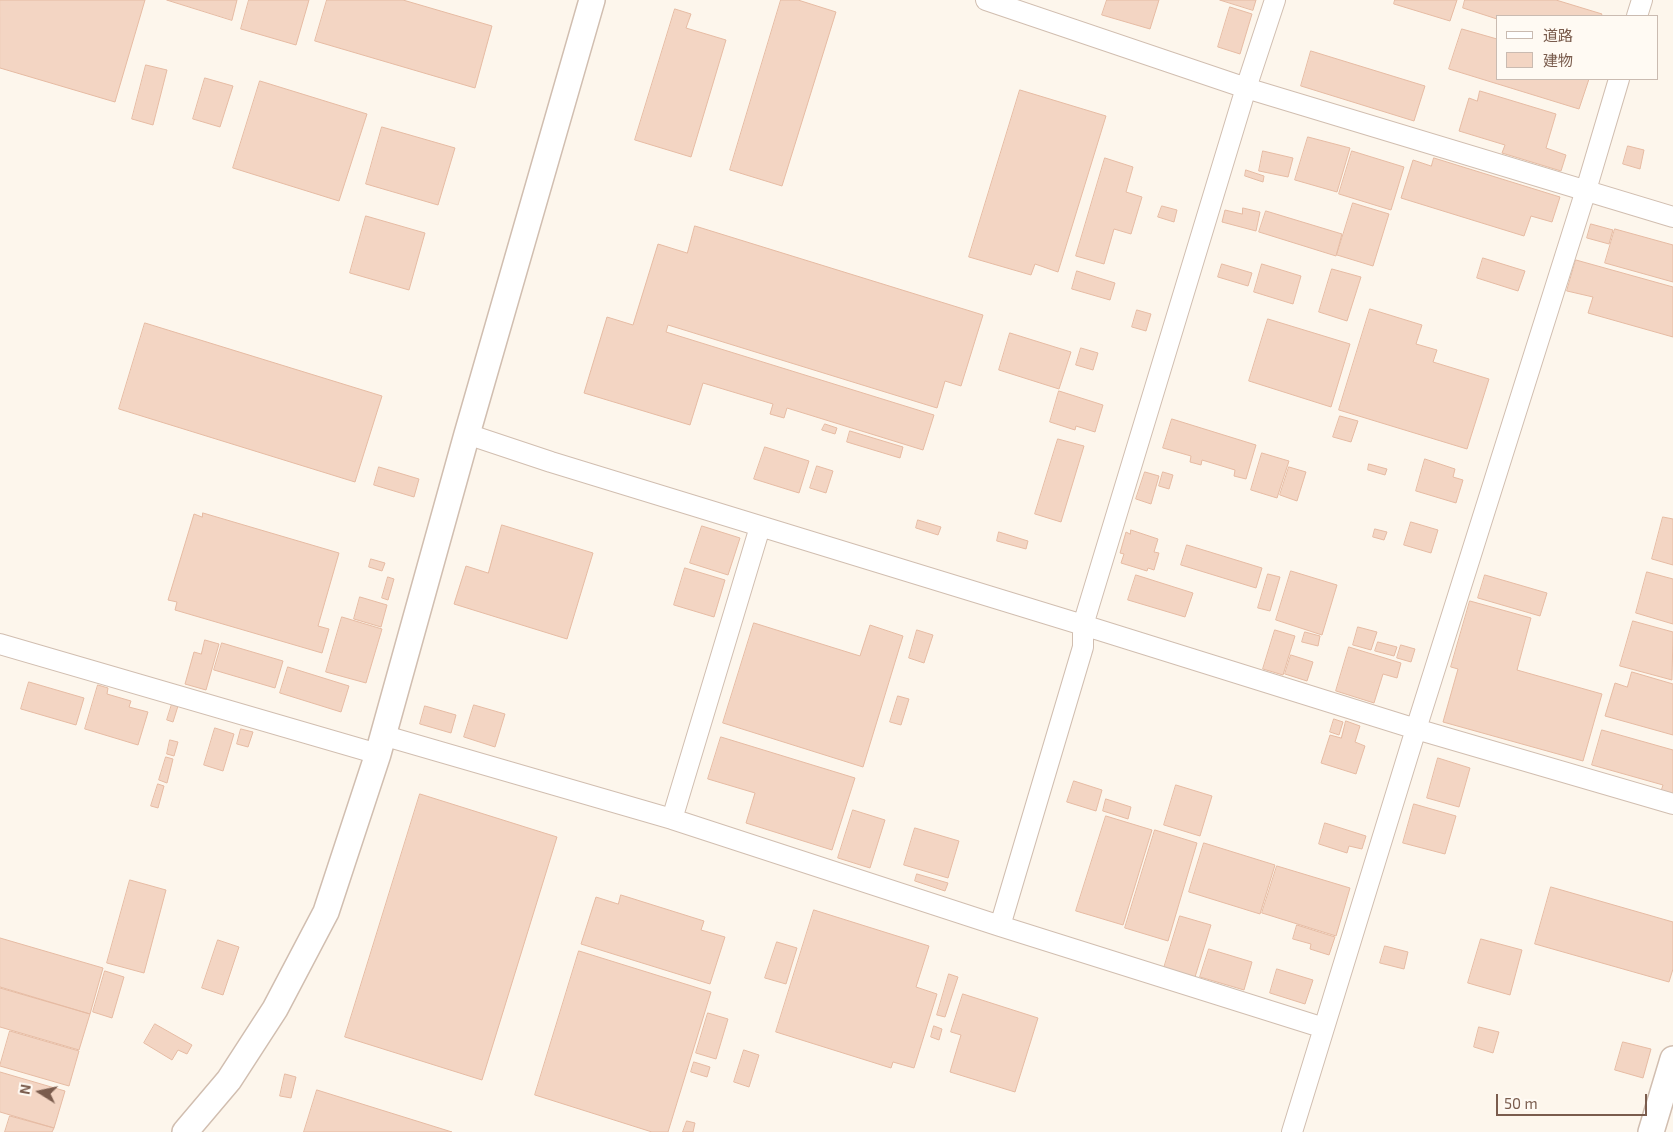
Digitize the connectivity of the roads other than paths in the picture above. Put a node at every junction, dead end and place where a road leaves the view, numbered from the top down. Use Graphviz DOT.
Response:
graph roads {
  1 [pos="592,0"];
  2 [pos="986,0"];
  3 [pos="1275,0"];
  4 [pos="1642,0"];
  5 [pos="1637,15"];
  6 [pos="1619,80"];
  7 [pos="1246,88"];
  8 [pos="1586,190"];
  9 [pos="1673,217"];
  10 [pos="467,434"];
  11 [pos="760,527"];
  12 [pos="1083,625"];
  13 [pos="0,644"];
  14 [pos="1416,729"];
  15 [pos="380,744"];
  16 [pos="1673,804"];
  17 [pos="672,819"];
  18 [pos="1000,926"];
  19 [pos="1324,1028"];
  20 [pos="1673,1059"];
  21 [pos="185,1132"];
  22 [pos="1292,1132"];
  23 [pos="1651,1132"];
  1 -- 10 [label="street"];
  2 -- 7 [label="street"];
  3 -- 7 [label="street"];
  4 -- 5 [label="street"];
  6 -- 8 [label="street"];
  7 -- 8 [label="street"];
  7 -- 12 [label="street"];
  8 -- 9 [label="street"];
  8 -- 14 [label="street"];
  10 -- 11 [label="street"];
  10 -- 15 [label="street"];
  11 -- 12 [label="street"];
  11 -- 17 [label="street"];
  12 -- 14 [label="street"];
  12 -- 18 [label="street"];
  13 -- 15 [label="street"];
  14 -- 16 [label="street"];
  14 -- 19 [label="street"];
  15 -- 17 [label="street"];
  15 -- 21 [label="street"];
  17 -- 18 [label="street"];
  18 -- 19 [label="street"];
  19 -- 22 [label="street"];
  20 -- 23 [label="street"];
}
